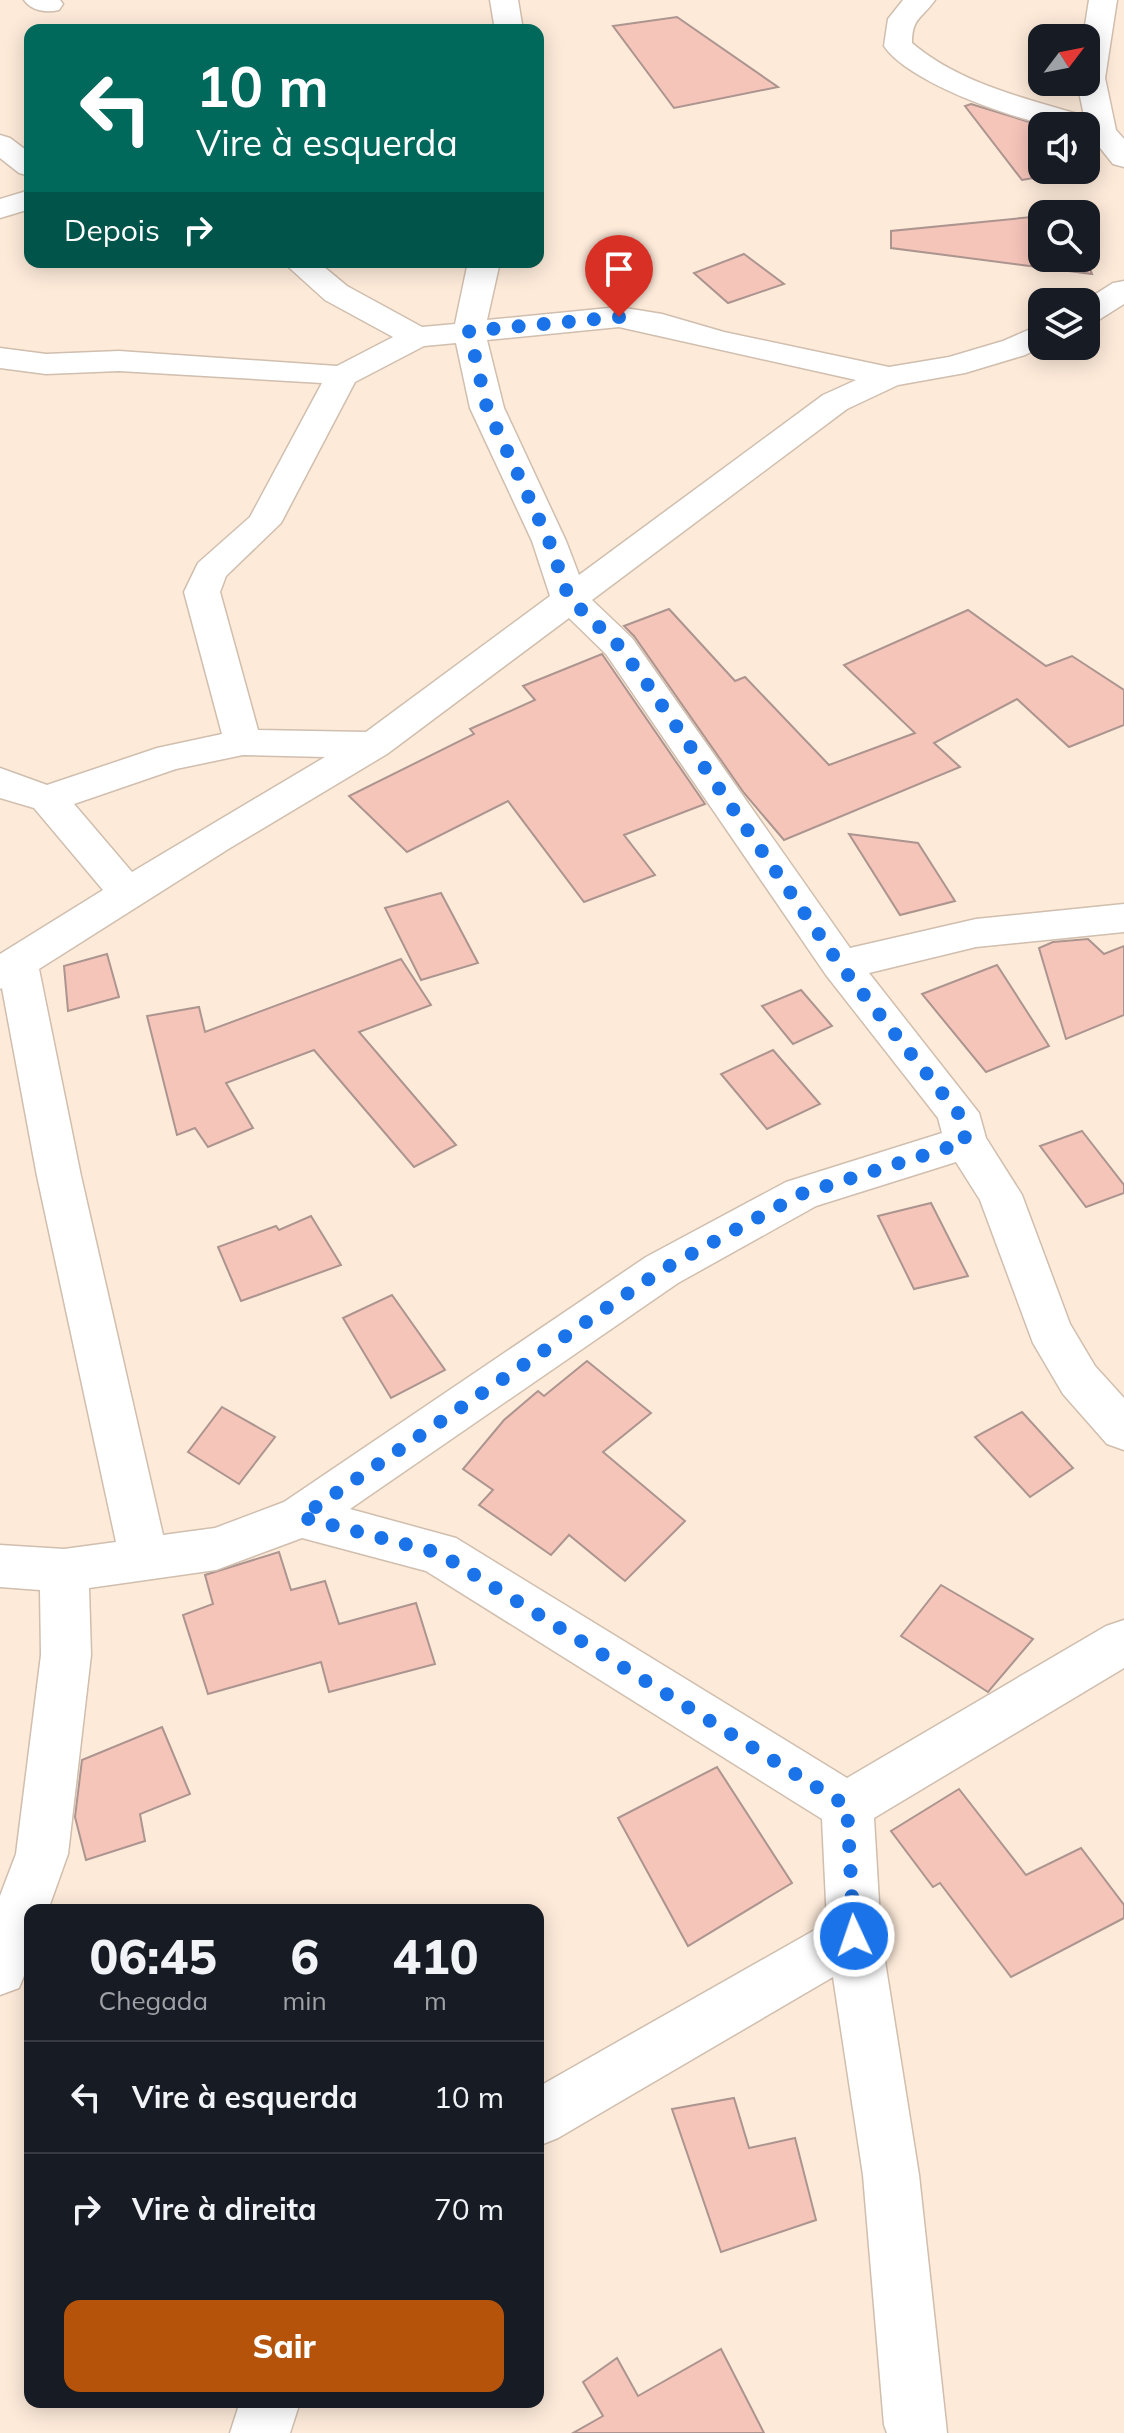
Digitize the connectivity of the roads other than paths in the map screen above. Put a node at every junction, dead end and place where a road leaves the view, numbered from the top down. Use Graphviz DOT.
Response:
graph roads {
  1 [pos="504,0"];
  2 [pos="921,0"];
  3 [pos="1103,0"];
  4 [pos="508,24"];
  5 [pos="1044,112"];
  6 [pos="1091,112"];
  7 [pos="1100,136"];
  8 [pos="0,144"];
  9 [pos="1124,158"];
  10 [pos="24,162"];
  11 [pos="24,201"];
  12 [pos="0,209"];
  13 [pos="306,268"];
  14 [pos="483,268"];
  15 [pos="1124,290"];
  16 [pos="1100,305"];
  17 [pos="469,331"];
  18 [pos="417,337"];
  19 [pos="1028,341"];
  20 [pos="0,358"];
  21 [pos="342,376"];
  22 [pos="889,377"];
  23 [pos="569,598"];
  24 [pos="243,742"];
  25 [pos="374,745"];
  26 [pos="0,781"];
  27 [pos="48,799"];
  28 [pos="128,894"];
  29 [pos="1124,918"];
  30 [pos="840,965"];
  31 [pos="9,969"];
  32 [pos="966,1142"];
  33 [pos="1124,1430"];
  34 [pos="301,1517"];
  35 [pos="144,1559"];
  36 [pos="0,1566"];
  37 [pos="64,1570"];
  38 [pos="1124,1642"];
  39 [pos="847,1806"];
  40 [pos="854,1936"];
  41 [pos="0,1969"];
  42 [pos="544,2115"];
  43 [pos="268,2408"];
  44 [pos="911,2430"];
  45 [pos="260,2433"];
  1 -- 4 [label="street"];
  2 -- 5 [label="street"];
  3 -- 6 [label="street"];
  7 -- 9 [label="street"];
  8 -- 10 [label="street"];
  11 -- 12 [label="street"];
  13 -- 18 [label="street"];
  14 -- 17 [label="street"];
  15 -- 16 [label="street"];
  17 -- 18 [label="street"];
  17 -- 22 [label="street"];
  17 -- 23 [label="street"];
  18 -- 21 [label="street"];
  19 -- 22 [label="street"];
  20 -- 21 [label="street"];
  21 -- 24 [label="street"];
  22 -- 23 [label="street"];
  23 -- 25 [label="street"];
  23 -- 30 [label="street"];
  24 -- 25 [label="street"];
  24 -- 27 [label="street"];
  25 -- 28 [label="street"];
  26 -- 27 [label="street"];
  27 -- 28 [label="street"];
  28 -- 31 [label="street"];
  29 -- 30 [label="street"];
  30 -- 32 [label="street"];
  31 -- 35 [label="street"];
  32 -- 33 [label="street"];
  32 -- 34 [label="street"];
  34 -- 35 [label="street"];
  34 -- 39 [label="street"];
  35 -- 37 [label="street"];
  36 -- 37 [label="street"];
  37 -- 41 [label="street"];
  38 -- 39 [label="street"];
  39 -- 40 [label="street"];
  40 -- 42 [label="street"];
  40 -- 44 [label="street"];
  43 -- 45 [label="street"];
}
